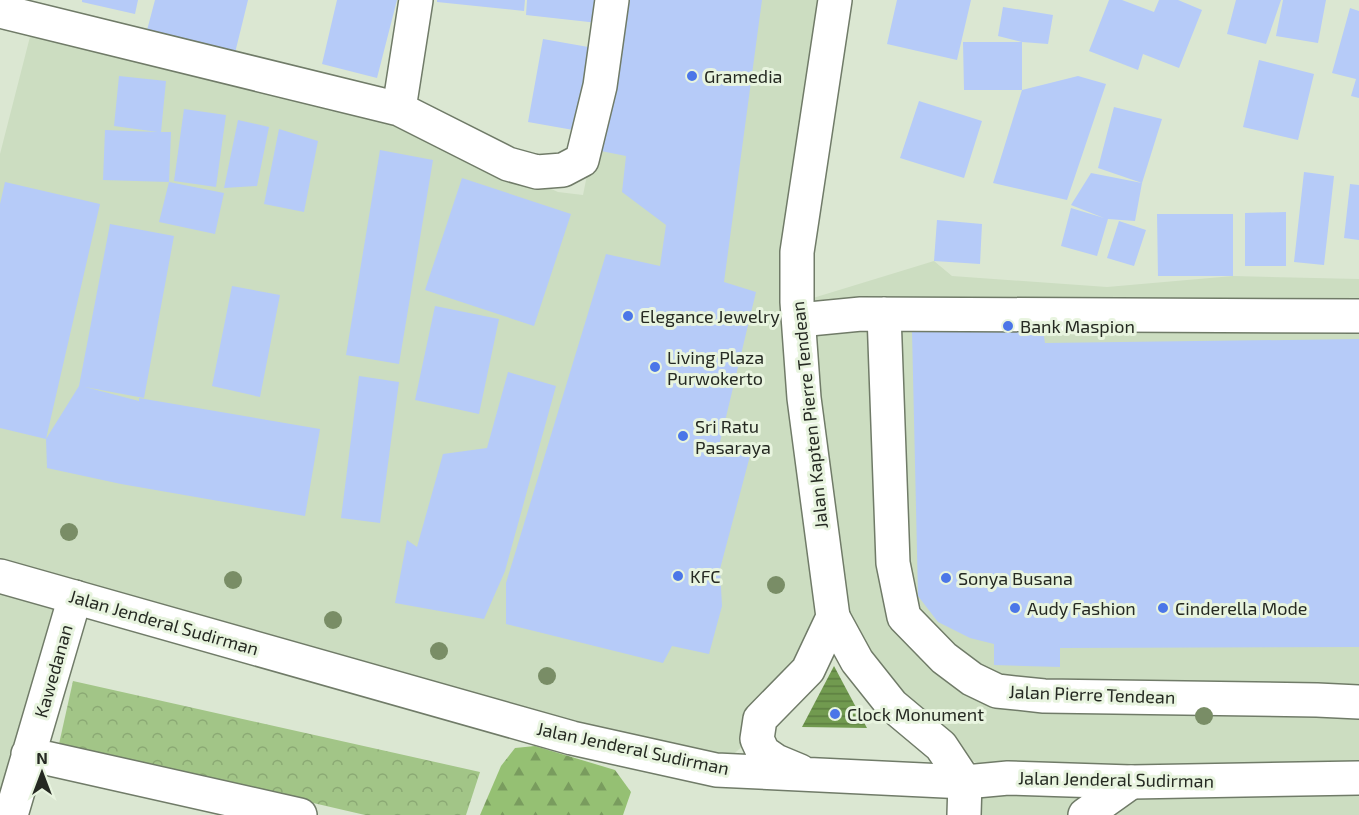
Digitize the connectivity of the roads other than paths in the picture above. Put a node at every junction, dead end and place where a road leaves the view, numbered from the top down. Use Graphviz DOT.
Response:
graph roads {
  1 [pos="416,0"];
  2 [pos="612,0"];
  3 [pos="835,0"];
  4 [pos="0,10"];
  5 [pos="399,109"];
  6 [pos="884,314"];
  7 [pos="1359,316"];
  8 [pos="799,320"];
  9 [pos="0,576"];
  10 [pos="75,597"];
  11 [pos="833,617"];
  12 [pos="1359,702"];
  13 [pos="28,754"];
  14 [pos="809,775"];
  15 [pos="1359,778"];
  16 [pos="965,782"];
  17 [pos="1131,782"];
  18 [pos="11,815"];
  19 [pos="300,815"];
  20 [pos="964,815"];
  21 [pos="1085,815"];
  1 -- 5 [label="main road"];
  2 -- 5 [label="main road"];
  3 -- 8 [label="main road, Jalan Kapten Pierre Tendean"];
  4 -- 5 [label="main road"];
  6 -- 7 [label="main road"];
  6 -- 8 [label="main road"];
  6 -- 12 [label="main road, Jalan Pierre Tendean"];
  8 -- 11 [label="main road, Jalan Kapten Pierre Tendean"];
  9 -- 10 [label="main road, Jalan Jenderal Sudirman"];
  10 -- 13 [label="main road, Kawedanan"];
  10 -- 14 [label="main road, Jalan Jenderal Sudirman"];
  11 -- 14 [label="main road"];
  11 -- 16 [label="main road"];
  13 -- 18 [label="main road, Kawedanan"];
  13 -- 19 [label="main road"];
  14 -- 16 [label="main road, Jalan Jenderal Sudirman"];
  15 -- 17 [label="main road, Jalan Jenderal Sudirman"];
  16 -- 17 [label="main road, Jalan Jenderal Sudirman"];
  16 -- 20 [label="main road"];
  17 -- 21 [label="main road"];
}
